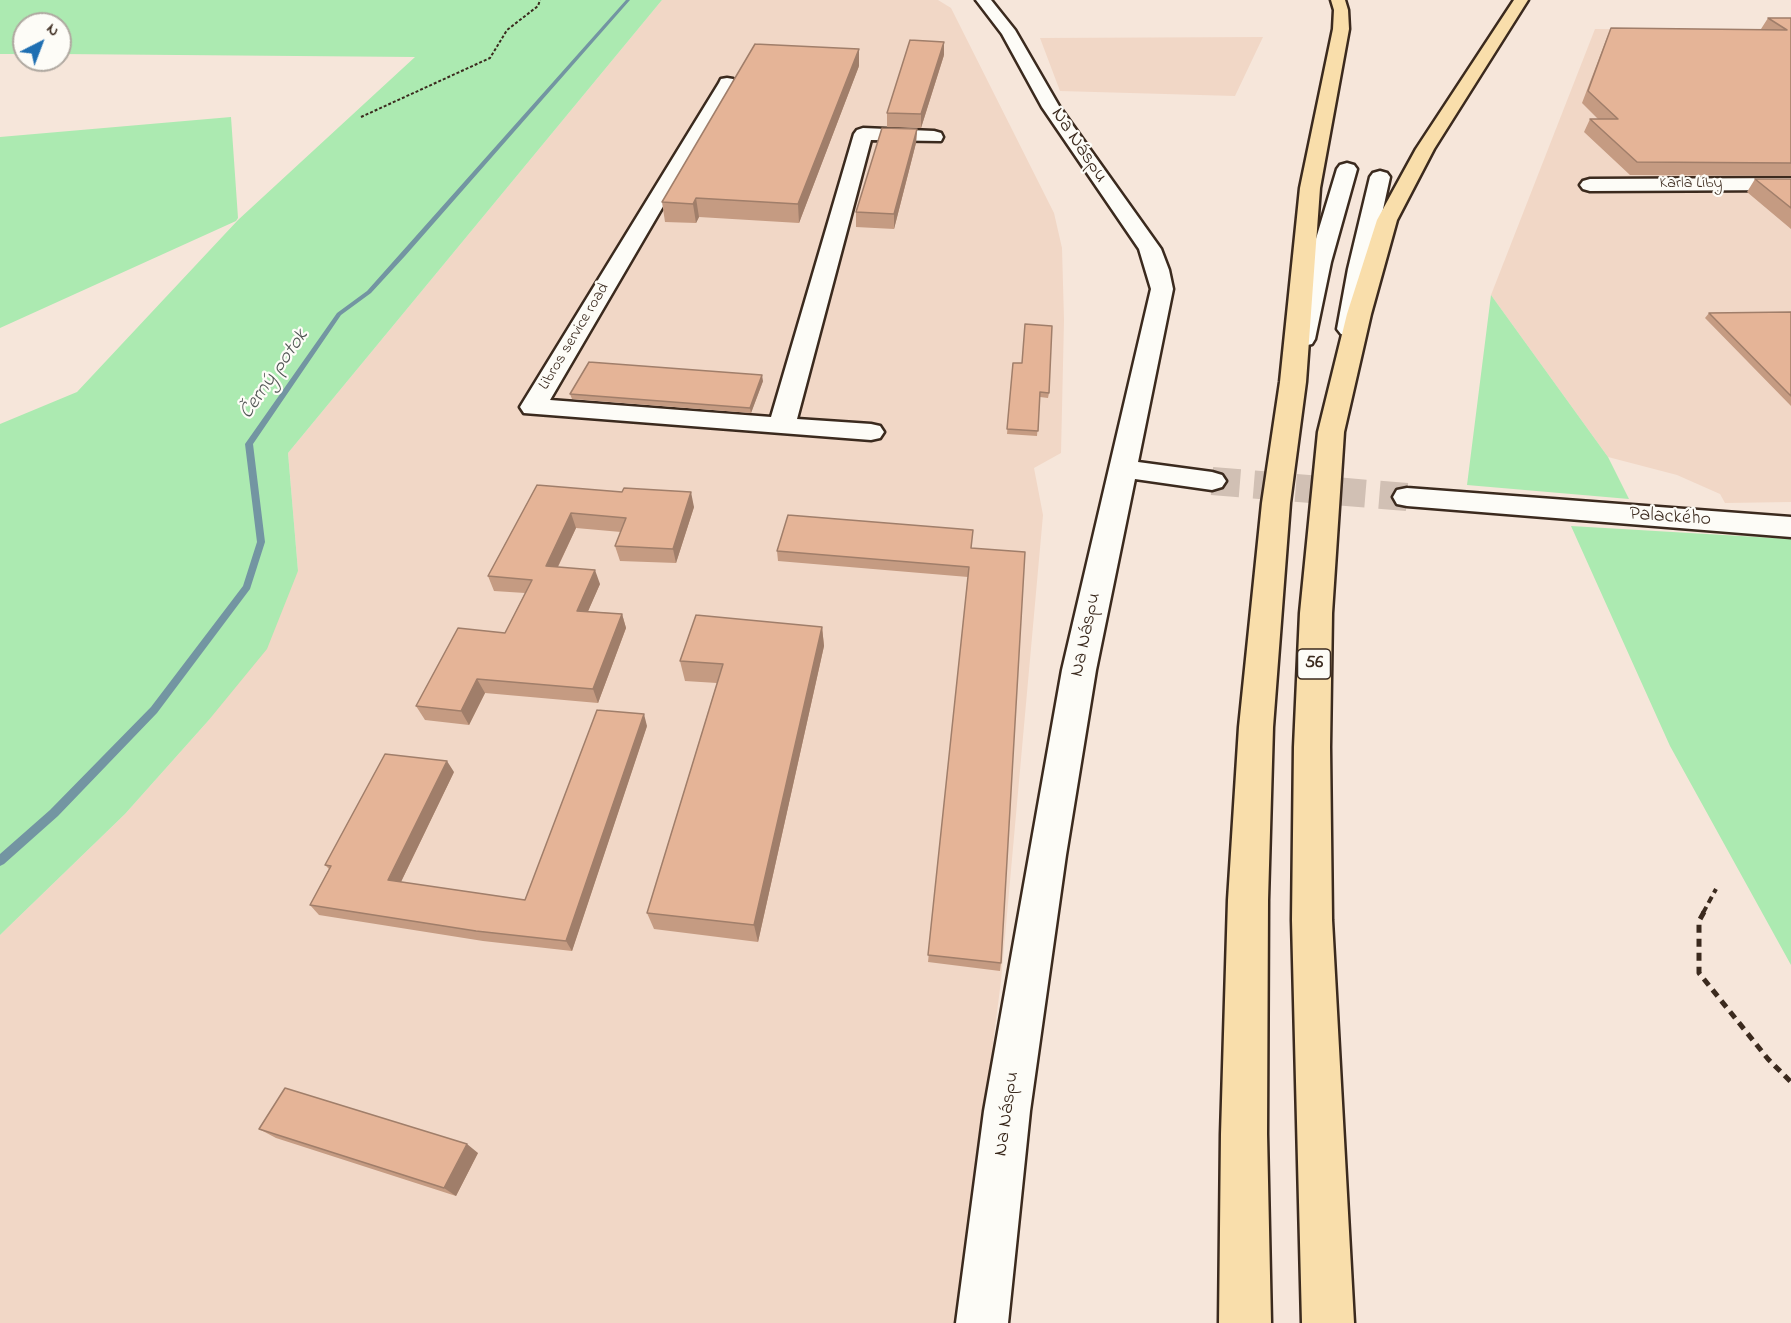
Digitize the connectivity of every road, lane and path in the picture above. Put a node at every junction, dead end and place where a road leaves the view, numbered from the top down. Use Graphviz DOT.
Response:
graph roads {
  1 [pos="540,0"];
  2 [pos="983,0"];
  3 [pos="1521,0"];
  4 [pos="1340,14"];
  5 [pos="727,83"];
  6 [pos="361,117"];
  7 [pos="934,137"];
  8 [pos="1347,169"];
  9 [pos="1380,177"];
  10 [pos="1590,184"];
  11 [pos="1791,184"];
  12 [pos="1293,381"];
  13 [pos="1339,393"];
  14 [pos="782,426"];
  15 [pos="871,432"];
  16 [pos="1124,469"];
  17 [pos="1212,481"];
  18 [pos="1407,497"];
  19 [pos="1791,527"];
  20 [pos="1716,889"];
  21 [pos="1791,1082"];
  22 [pos="982,1323"];
  23 [pos="1245,1323"];
  24 [pos="1328,1323"];
  1 -- 6 [label="path"];
  2 -- 16 [label="street, Na Náspu"];
  3 -- 13 [label="highway, 56"];
  4 -- 12 [label="highway"];
  5 -- 14 [label="street, Libros service road"];
  7 -- 14 [label="street"];
  8 -- 12 [label="street"];
  9 -- 13 [label="street"];
  10 -- 11 [label="street, Karla Líby"];
  12 -- 23 [label="highway"];
  13 -- 24 [label="highway, 56"];
  14 -- 15 [label="street"];
  16 -- 17 [label="street"];
  16 -- 22 [label="street, Na Náspu"];
  18 -- 19 [label="street, Palackého"];
  20 -- 21 [label="path"];
}
